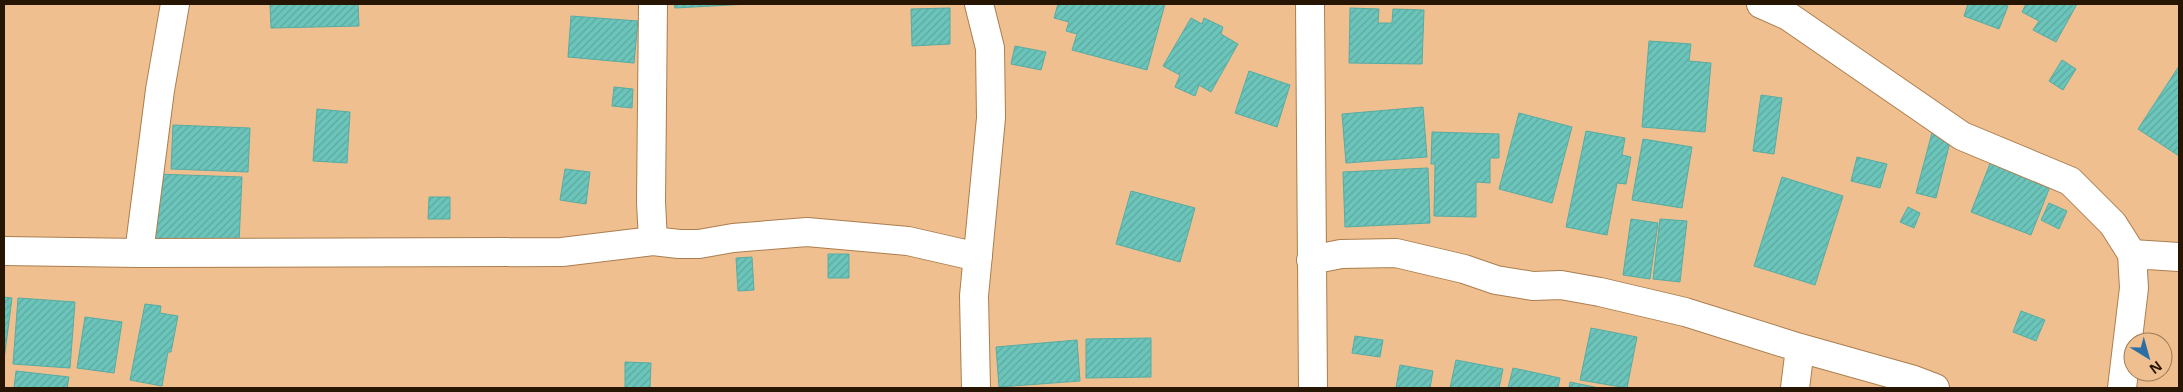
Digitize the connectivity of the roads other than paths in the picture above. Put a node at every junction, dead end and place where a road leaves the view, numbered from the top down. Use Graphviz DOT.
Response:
graph roads {
  1 [pos="174,4"];
  2 [pos="653,4"];
  3 [pos="979,4"];
  4 [pos="1310,4"];
  5 [pos="1762,4"];
  6 [pos="653,240"];
  7 [pos="4,251"];
  8 [pos="139,254"];
  9 [pos="2132,254"];
  10 [pos="978,257"];
  11 [pos="2179,257"];
  12 [pos="1311,260"];
  13 [pos="1800,348"];
  14 [pos="976,388"];
  15 [pos="1313,388"];
  16 [pos="1795,388"];
  17 [pos="1936,388"];
  18 [pos="2122,388"];
  1 -- 8 [label="street"];
  2 -- 6 [label="street"];
  3 -- 10 [label="street"];
  4 -- 12 [label="street"];
  5 -- 9 [label="street"];
  6 -- 8 [label="street"];
  6 -- 10 [label="street"];
  7 -- 8 [label="street"];
  9 -- 11 [label="street"];
  9 -- 18 [label="street"];
  10 -- 14 [label="street"];
  12 -- 13 [label="street"];
  12 -- 15 [label="street"];
  13 -- 16 [label="street"];
  13 -- 17 [label="street"];
}
